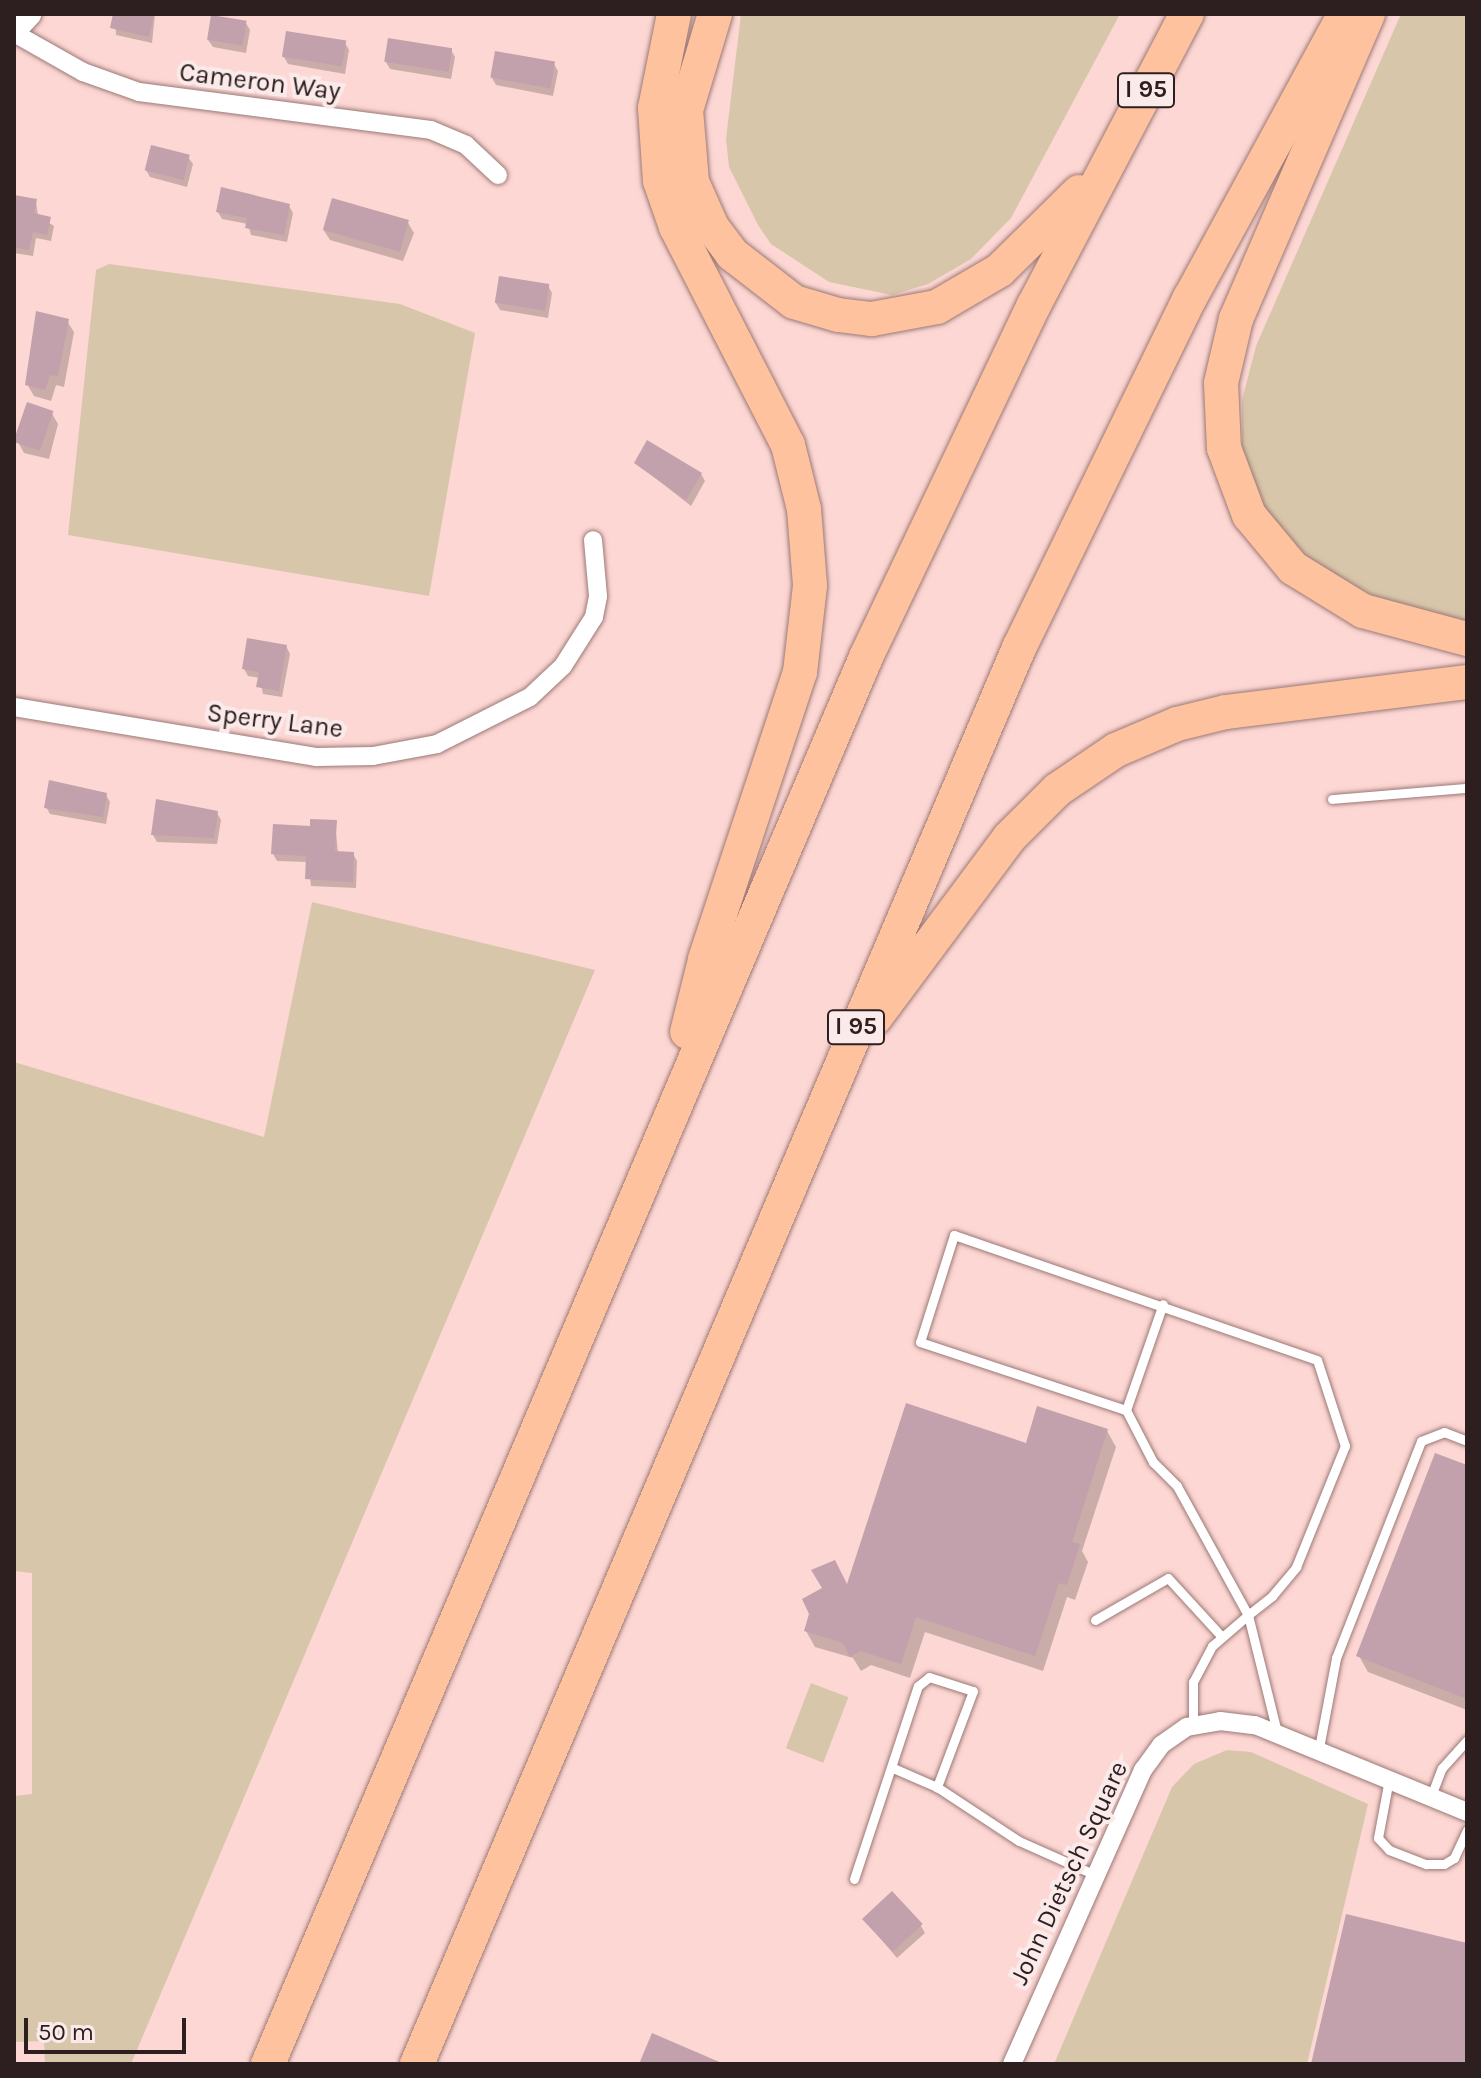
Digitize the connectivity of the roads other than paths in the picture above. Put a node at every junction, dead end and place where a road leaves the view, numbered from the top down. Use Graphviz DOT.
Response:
graph roads {
  1 [pos="28,14"];
  2 [pos="674,14"];
  3 [pos="715,14"];
  4 [pos="1187,14"];
  5 [pos="1345,14"];
  6 [pos="1368,14"];
  7 [pos="14,31"];
  8 [pos="1105,166"];
  9 [pos="498,175"];
  10 [pos="593,540"];
  11 [pos="1467,639"];
  12 [pos="1467,682"];
  13 [pos="14,707"];
  14 [pos="1467,788"];
  15 [pos="1332,799"];
  16 [pos="839,1067"];
  17 [pos="664,1129"];
  18 [pos="1163,1304"];
  19 [pos="1126,1410"];
  20 [pos="1467,1441"];
  21 [pos="1248,1615"];
  22 [pos="1095,1620"];
  23 [pos="1222,1637"];
  24 [pos="1193,1726"];
  25 [pos="1277,1732"];
  26 [pos="1463,1744"];
  27 [pos="1319,1748"];
  28 [pos="893,1768"];
  29 [pos="1389,1779"];
  30 [pos="937,1787"];
  31 [pos="1431,1796"];
  32 [pos="1467,1812"];
  33 [pos="1467,1830"];
  34 [pos="1093,1874"];
  35 [pos="854,1879"];
  36 [pos="268,2064"];
  37 [pos="417,2064"];
  38 [pos="1012,2064"];
  1 -- 7 [label="main road"];
  2 -- 17 [label="highway"];
  3 -- 8 [label="highway"];
  4 -- 8 [label="highway, I 95"];
  5 -- 16 [label="highway, I 95"];
  6 -- 11 [label="highway"];
  7 -- 9 [label="street, Cameron Way"];
  8 -- 17 [label="highway, I 95"];
  10 -- 13 [label="street, Sperry Lane"];
  12 -- 16 [label="highway"];
  14 -- 15 [label="lane"];
  16 -- 37 [label="highway, I 95"];
  17 -- 36 [label="highway, I 95"];
  18 -- 19 [label="lane"];
  18 -- 19 [label="lane"];
  18 -- 21 [label="lane"];
  19 -- 21 [label="lane"];
  20 -- 27 [label="lane"];
  21 -- 23 [label="lane"];
  21 -- 25 [label="lane"];
  22 -- 23 [label="lane"];
  23 -- 24 [label="lane"];
  24 -- 25 [label="street, John Dietsch Square"];
  24 -- 34 [label="street, John Dietsch Square"];
  25 -- 27 [label="street, John Dietsch Square"];
  26 -- 31 [label="lane"];
  27 -- 29 [label="street, John Dietsch Square"];
  28 -- 30 [label="lane"];
  28 -- 30 [label="lane"];
  28 -- 35 [label="lane"];
  29 -- 31 [label="street, John Dietsch Square"];
  29 -- 33 [label="lane"];
  30 -- 34 [label="lane"];
  31 -- 32 [label="street, John Dietsch Square"];
  34 -- 38 [label="street, John Dietsch Square"];
}
